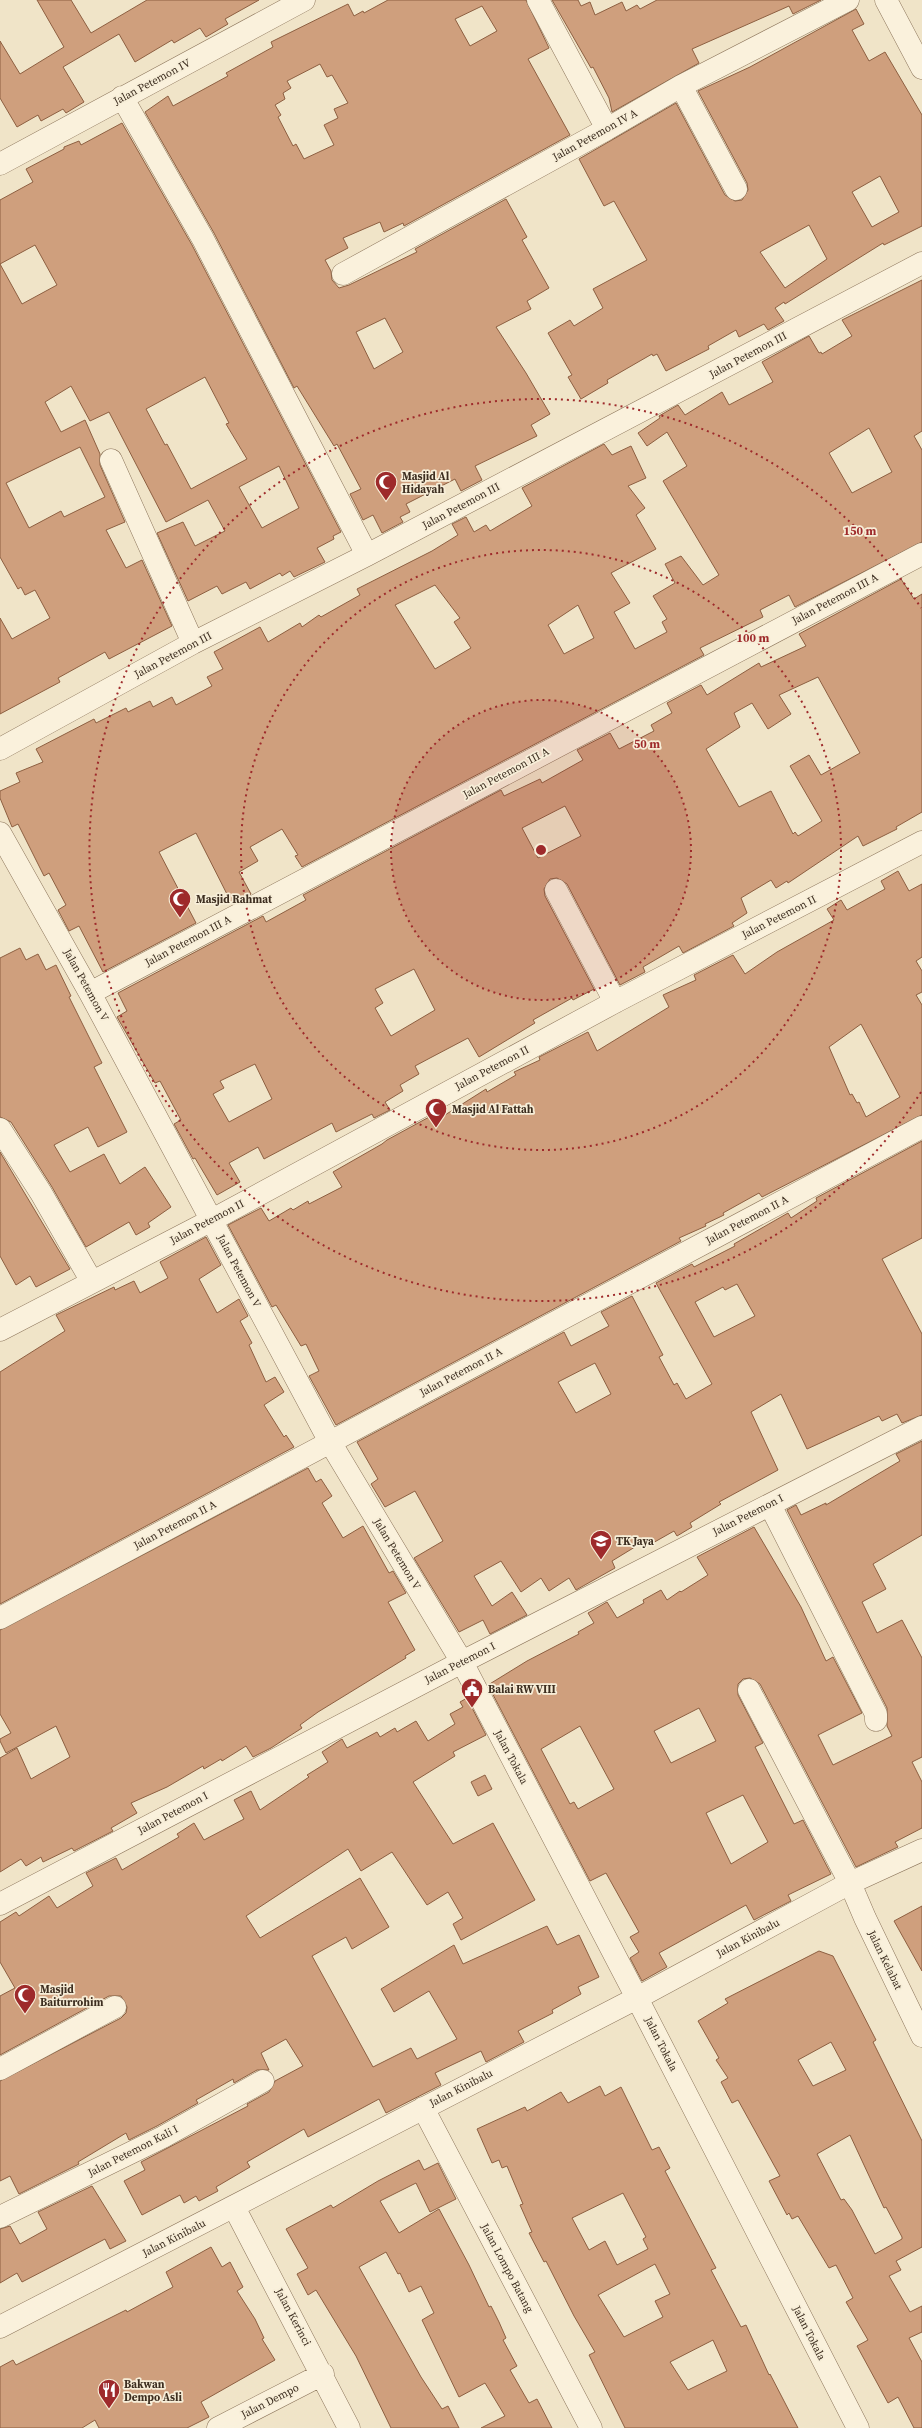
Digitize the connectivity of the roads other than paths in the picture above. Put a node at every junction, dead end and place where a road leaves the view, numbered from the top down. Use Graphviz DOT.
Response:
graph roads {
  1 [pos="304,0"];
  2 [pos="538,0"];
  3 [pos="848,0"];
  4 [pos="886,0"];
  5 [pos="922,68"];
  6 [pos="681,86"];
  7 [pos="122,98"];
  8 [pos="607,129"];
  9 [pos="0,164"];
  10 [pos="736,189"];
  11 [pos="922,263"];
  12 [pos="343,274"];
  13 [pos="111,460"];
  14 [pos="922,554"];
  15 [pos="367,555"];
  16 [pos="193,643"];
  17 [pos="0,749"];
  18 [pos="0,833"];
  19 [pos="922,842"];
  20 [pos="556,890"];
  21 [pos="90,993"];
  22 [pos="615,1002"];
  23 [pos="922,1126"];
  24 [pos="0,1130"];
  25 [pos="212,1220"];
  26 [pos="92,1282"];
  27 [pos="0,1330"];
  28 [pos="922,1427"];
  29 [pos="330,1442"];
  30 [pos="770,1504"];
  31 [pos="0,1618"];
  32 [pos="462,1662"];
  33 [pos="749,1690"];
  34 [pos="876,1720"];
  35 [pos="922,1850"];
  36 [pos="850,1883"];
  37 [pos="0,1904"];
  38 [pos="637,1998"];
  39 [pos="115,2007"];
  40 [pos="922,2036"];
  41 [pos="0,2068"];
  42 [pos="263,2081"];
  43 [pos="423,2108"];
  44 [pos="234,2207"];
  45 [pos="0,2218"];
  46 [pos="0,2327"];
  47 [pos="323,2374"];
  48 [pos="218,2428"];
  49 [pos="349,2428"];
  50 [pos="591,2428"];
  51 [pos="858,2428"];
  1 -- 7 [label="street, Jalan Petemon IV"];
  2 -- 8 [label="street"];
  3 -- 6 [label="street, Jalan Petemon IV A"];
  4 -- 5 [label="street"];
  6 -- 8 [label="street, Jalan Petemon IV A"];
  6 -- 10 [label="street"];
  7 -- 9 [label="street, Jalan Petemon IV"];
  7 -- 15 [label="street"];
  8 -- 12 [label="street, Jalan Petemon IV A"];
  11 -- 15 [label="street, Jalan Petemon III"];
  13 -- 16 [label="street"];
  14 -- 21 [label="street, Jalan Petemon III A"];
  15 -- 16 [label="street, Jalan Petemon III"];
  16 -- 17 [label="street, Jalan Petemon III"];
  18 -- 21 [label="street, Jalan Petemon V"];
  19 -- 22 [label="street, Jalan Petemon II"];
  20 -- 22 [label="street"];
  21 -- 25 [label="street, Jalan Petemon V"];
  22 -- 25 [label="street, Jalan Petemon II"];
  23 -- 29 [label="street, Jalan Petemon II A"];
  24 -- 26 [label="street"];
  25 -- 26 [label="street, Jalan Petemon II"];
  25 -- 29 [label="street, Jalan Petemon V"];
  26 -- 27 [label="street, Jalan Petemon II"];
  28 -- 30 [label="street, Jalan Petemon I"];
  29 -- 31 [label="street, Jalan Petemon II A"];
  29 -- 32 [label="street, Jalan Petemon V"];
  30 -- 32 [label="street, Jalan Petemon I"];
  30 -- 34 [label="street"];
  32 -- 37 [label="street, Jalan Petemon I"];
  32 -- 38 [label="street, Jalan Tokala"];
  33 -- 36 [label="street, Jalan Kelabat"];
  35 -- 36 [label="street, Jalan Kinibalu"];
  36 -- 38 [label="street, Jalan Kinibalu"];
  36 -- 40 [label="street, Jalan Kelabat"];
  38 -- 43 [label="street, Jalan Kinibalu"];
  38 -- 51 [label="street, Jalan Tokala"];
  39 -- 41 [label="street"];
  42 -- 45 [label="street, Jalan Petemon Kali I"];
  43 -- 44 [label="street, Jalan Kinibalu"];
  43 -- 50 [label="street, Jalan Lompo Batang"];
  44 -- 46 [label="street, Jalan Kinibalu"];
  44 -- 47 [label="street, Jalan Kerinci"];
  47 -- 48 [label="street, Jalan Dempo"];
  47 -- 49 [label="street, Jalan Kerinci"];
}
